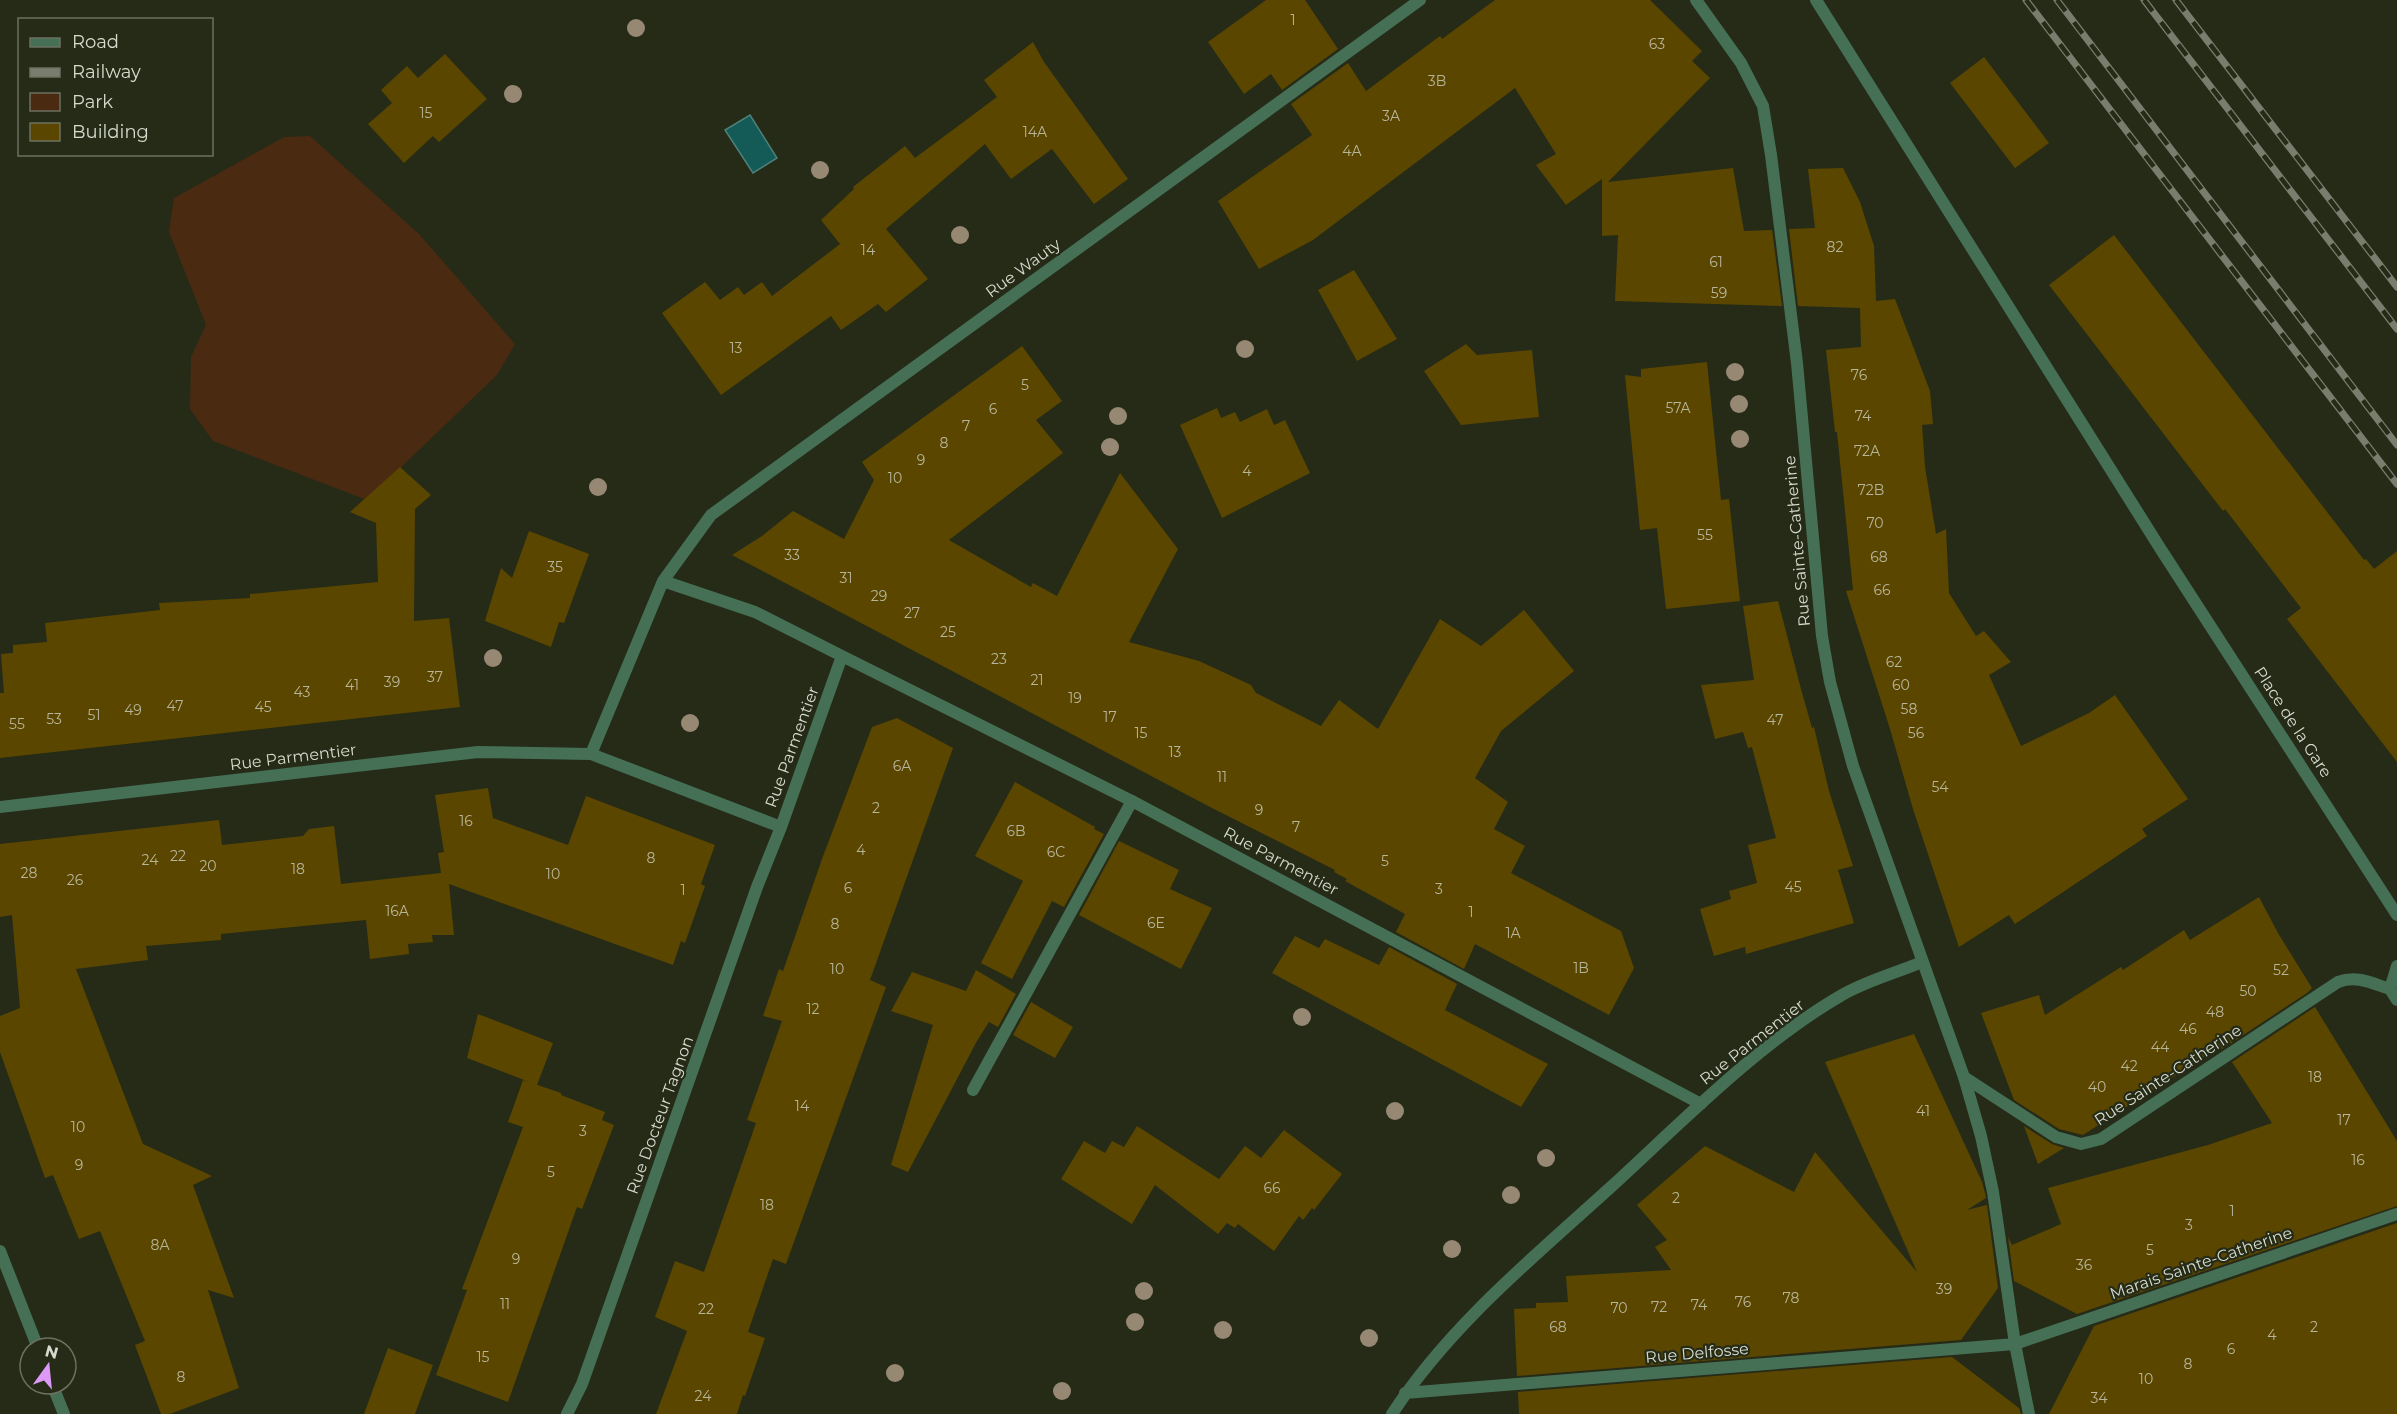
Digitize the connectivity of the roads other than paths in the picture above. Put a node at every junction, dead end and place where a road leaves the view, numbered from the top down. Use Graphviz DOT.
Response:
graph roads {
  1 [pos="1420,0"];
  2 [pos="1696,0"];
  3 [pos="1816,0"];
  4 [pos="663,581"];
  5 [pos="842,656"];
  6 [pos="591,754"];
  7 [pos="1132,801"];
  8 [pos="0,807"];
  9 [pos="781,827"];
  10 [pos="2397,915"];
  11 [pos="1922,962"];
  12 [pos="2397,966"];
  13 [pos="2394,994"];
  14 [pos="1964,1077"];
  15 [pos="973,1090"];
  16 [pos="1701,1104"];
  17 [pos="2397,1214"];
  18 [pos="0,1251"];
  19 [pos="33,1336"];
  20 [pos="2015,1344"];
  21 [pos="1406,1393"];
  22 [pos="57,1396"];
  23 [pos="64,1414"];
  24 [pos="567,1414"];
  25 [pos="1392,1414"];
  26 [pos="2029,1414"];
  1 -- 4 [label="street, Rue Wauty"];
  2 -- 11 [label="street, Rue Sainte-Catherine"];
  3 -- 10 [label="street, Place de la Gare"];
  4 -- 5 [label="street, Rue Parmentier"];
  4 -- 6 [label="street"];
  5 -- 7 [label="street, Rue Parmentier"];
  5 -- 9 [label="street, Rue Parmentier"];
  6 -- 8 [label="street, Rue Parmentier"];
  6 -- 9 [label="street, Rue Parmentier"];
  7 -- 15 [label="street"];
  7 -- 16 [label="street, Rue Parmentier"];
  9 -- 24 [label="street, Rue Docteur Tagnon"];
  11 -- 14 [label="street, Rue Sainte-Catherine"];
  11 -- 16 [label="street, Rue Parmentier"];
  12 -- 13 [label="street"];
  13 -- 14 [label="street, Rue Sainte-Catherine"];
  14 -- 20 [label="street, Rue Sainte-Catherine"];
  16 -- 21 [label="street, Rue Parmentier"];
  17 -- 20 [label="street, Marais Sainte-Catherine"];
  18 -- 19 [label="street"];
  20 -- 21 [label="street, Rue Delfosse"];
  20 -- 26 [label="street, Rue Sainte-Catherine"];
  21 -- 25 [label="street"];
  22 -- 23 [label="street"];
}
